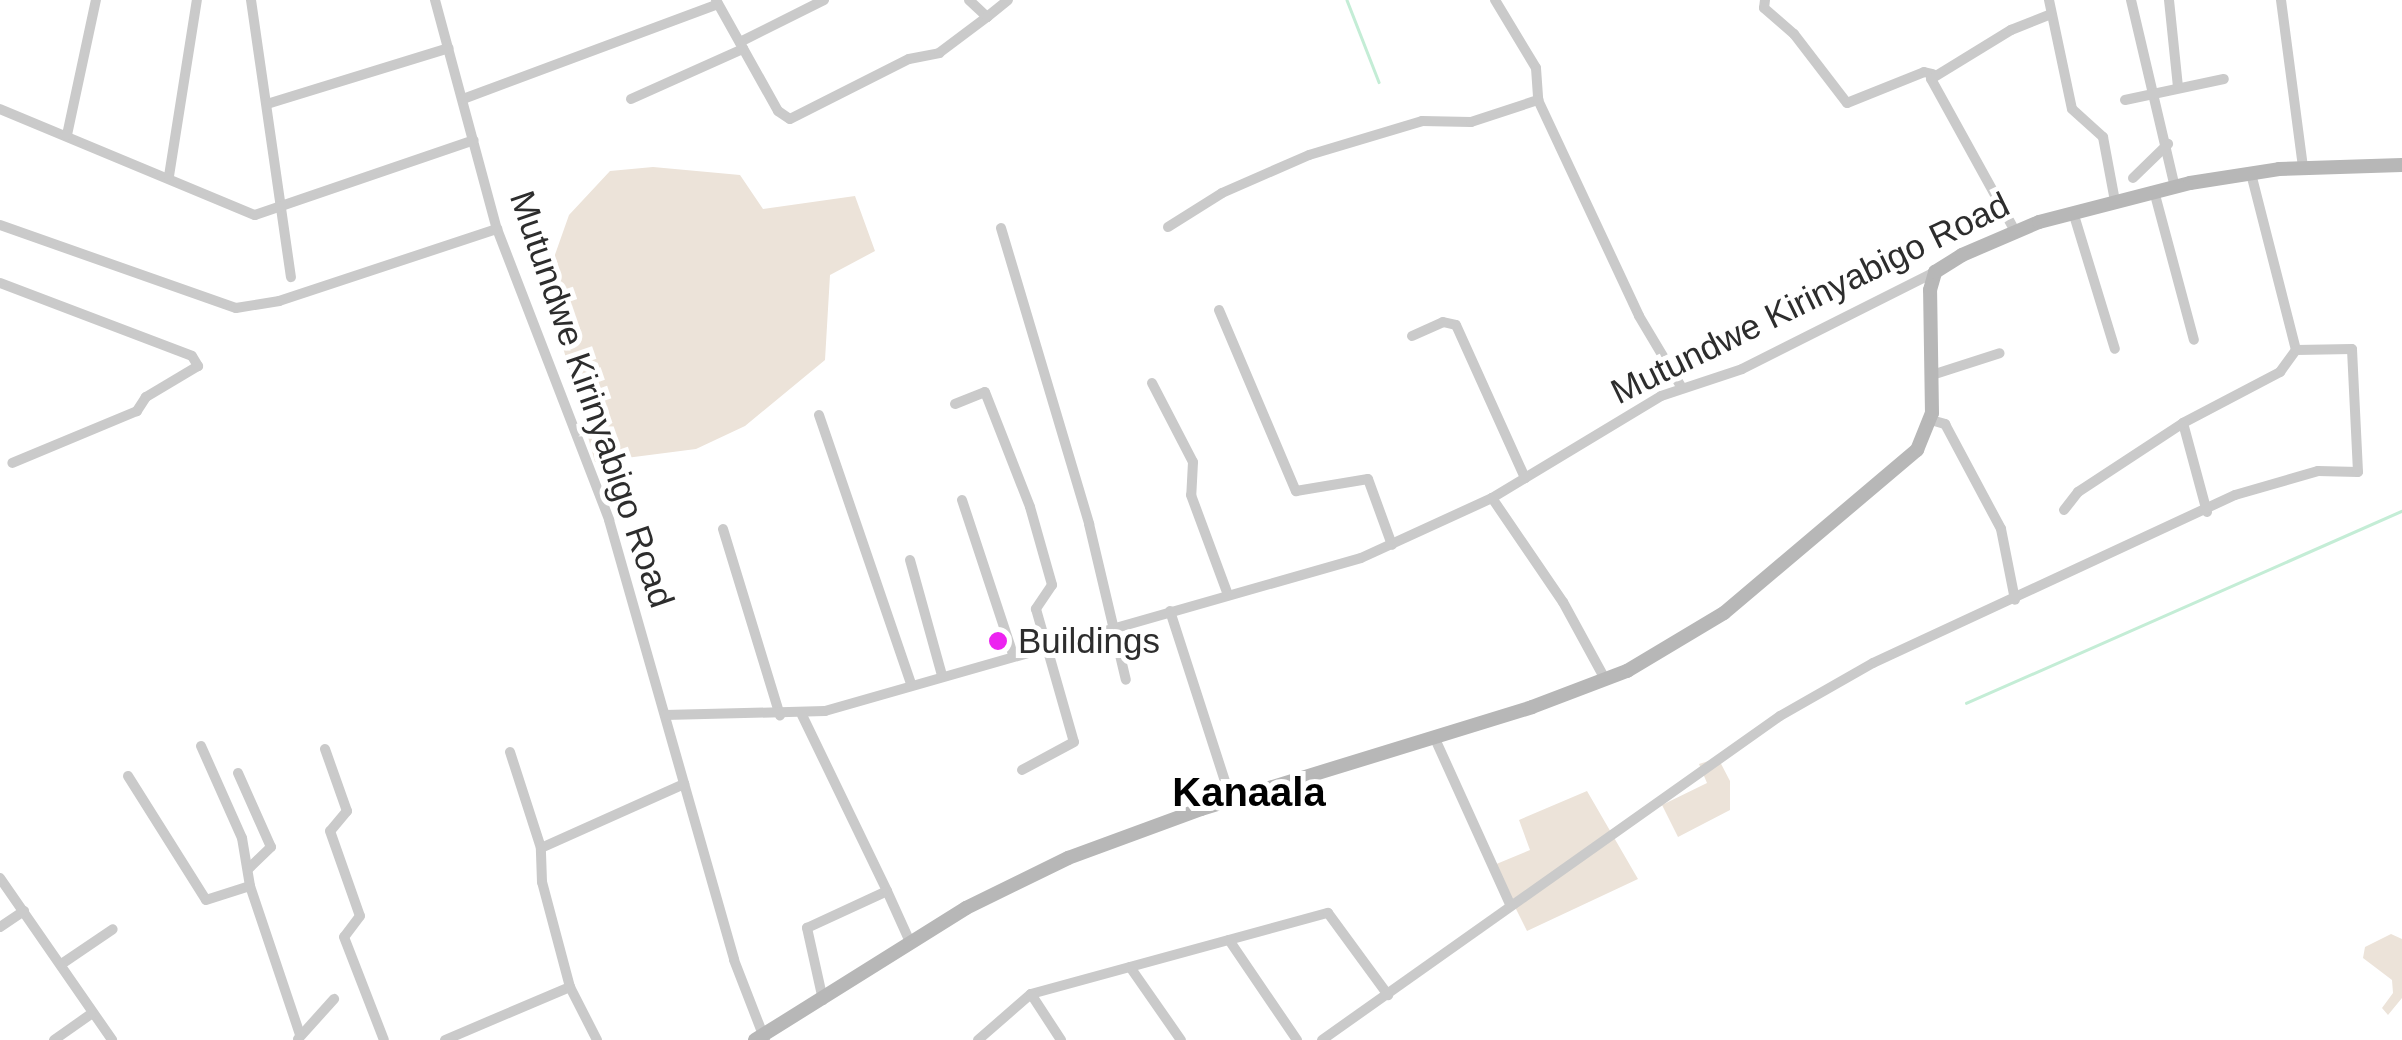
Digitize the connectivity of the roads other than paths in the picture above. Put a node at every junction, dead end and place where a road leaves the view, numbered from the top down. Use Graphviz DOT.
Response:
graph roads {
  1 [pos="96,0"];
  2 [pos="197,0"];
  3 [pos="250,0"];
  4 [pos="435,0"];
  5 [pos="824,0"];
  6 [pos="970,0"];
  7 [pos="1008,0"];
  8 [pos="1495,0"];
  9 [pos="1765,0"];
  10 [pos="2049,0"];
  11 [pos="2131,0"];
  12 [pos="2168,0"];
  13 [pos="2281,0"];
  14 [pos="717,2"];
  15 [pos="2051,14"];
  16 [pos="987,17"];
  17 [pos="742,45"];
  18 [pos="448,48"];
  19 [pos="1934,74"];
  20 [pos="2224,80"];
  21 [pos="2178,86"];
  22 [pos="2156,91"];
  23 [pos="463,99"];
  24 [pos="630,99"];
  25 [pos="1538,100"];
  26 [pos="2125,100"];
  27 [pos="267,104"];
  28 [pos="0,109"];
  29 [pos="67,135"];
  30 [pos="474,140"];
  31 [pos="2168,144"];
  32 [pos="2402,165"];
  33 [pos="2303,167"];
  34 [pos="2251,172"];
  35 [pos="169,176"];
  36 [pos="2133,178"];
  37 [pos="2175,187"];
  38 [pos="2154,191"];
  39 [pos="2115,200"];
  40 [pos="280,208"];
  41 [pos="2073,212"];
  42 [pos="0,225"];
  43 [pos="1168,227"];
  44 [pos="497,228"];
  45 [pos="1002,228"];
  46 [pos="2015,231"];
  47 [pos="1935,272"];
  48 [pos="291,278"];
  49 [pos="0,283"];
  50 [pos="1219,310"];
  51 [pos="1412,336"];
  52 [pos="2194,340"];
  53 [pos="2115,349"];
  54 [pos="2296,350"];
  55 [pos="2000,353"];
  56 [pos="1932,375"];
  57 [pos="1152,383"];
  58 [pos="1682,388"];
  59 [pos="956,404"];
  60 [pos="819,415"];
  61 [pos="1930,420"];
  62 [pos="2183,424"];
  63 [pos="12,463"];
  64 [pos="1525,478"];
  65 [pos="1492,498"];
  66 [pos="962,500"];
  67 [pos="2064,510"];
  68 [pos="2208,512"];
  69 [pos="724,529"];
  70 [pos="1392,545"];
  71 [pos="910,560"];
  72 [pos="1228,595"];
  73 [pos="2015,600"];
  74 [pos="1170,611"];
  75 [pos="1113,627"];
  76 [pos="1046,646"];
  77 [pos="1012,654"];
  78 [pos="942,675"];
  79 [pos="1605,679"];
  80 [pos="1126,680"];
  81 [pos="911,684"];
  82 [pos="665,714"];
  83 [pos="780,716"];
  84 [pos="802,716"];
  85 [pos="1436,740"];
  86 [pos="202,746"];
  87 [pos="325,749"];
  88 [pos="510,752"];
  89 [pos="1022,770"];
  90 [pos="238,773"];
  91 [pos="128,776"];
  92 [pos="684,784"];
  93 [pos="1231,800"];
  94 [pos="541,848"];
  95 [pos="248,869"];
  96 [pos="0,878"];
  97 [pos="250,886"];
  98 [pos="887,891"];
  99 [pos="1512,906"];
  100 [pos="24,910"];
  101 [pos="0,927"];
  102 [pos="113,930"];
  103 [pos="1229,940"];
  104 [pos="910,942"];
  105 [pos="63,963"];
  106 [pos="1130,968"];
  107 [pos="570,987"];
  108 [pos="1031,994"];
  109 [pos="1388,995"];
  110 [pos="334,999"];
  111 [pos="823,1000"];
  112 [pos="91,1014"];
  113 [pos="299,1038"];
  114 [pos="761,1039"];
  115 [pos="54,1040"];
  116 [pos="112,1040"];
  117 [pos="384,1040"];
  118 [pos="445,1040"];
  119 [pos="597,1040"];
  120 [pos="978,1040"];
  121 [pos="1061,1040"];
  122 [pos="1181,1040"];
  123 [pos="1298,1040"];
  124 [pos="1322,1040"];
  1 -- 29 [label="street"];
  2 -- 35 [label="street"];
  3 -- 27 [label="street"];
  4 -- 18 [label="street, Mutundwe Kirinyabigo Road"];
  5 -- 17 [label="street"];
  6 -- 16 [label="street"];
  7 -- 16 [label="street"];
  8 -- 25 [label="street"];
  9 -- 19 [label="street"];
  10 -- 15 [label="street"];
  11 -- 22 [label="street"];
  12 -- 21 [label="street"];
  13 -- 33 [label="street"];
  14 -- 17 [label="street"];
  14 -- 23 [label="street"];
  15 -- 19 [label="street"];
  15 -- 39 [label="street"];
  16 -- 17 [label="street"];
  17 -- 24 [label="street"];
  18 -- 23 [label="street, Mutundwe Kirinyabigo Road"];
  18 -- 27 [label="street"];
  19 -- 46 [label="street"];
  20 -- 21 [label="street"];
  21 -- 22 [label="street"];
  22 -- 26 [label="street"];
  22 -- 31 [label="street"];
  23 -- 30 [label="street, Mutundwe Kirinyabigo Road"];
  25 -- 43 [label="street"];
  25 -- 58 [label="street"];
  27 -- 40 [label="street"];
  28 -- 29 [label="street"];
  29 -- 35 [label="street"];
  30 -- 40 [label="street"];
  30 -- 44 [label="street, Mutundwe Kirinyabigo Road"];
  31 -- 36 [label="street"];
  31 -- 37 [label="street"];
  32 -- 33 [label="street, Mutundwe Kirinyabigo Road"];
  33 -- 34 [label="street, Mutundwe Kirinyabigo Road"];
  34 -- 37 [label="street, Mutundwe Kirinyabigo Road"];
  34 -- 54 [label="street"];
  35 -- 40 [label="street"];
  37 -- 38 [label="street, Mutundwe Kirinyabigo Road"];
  38 -- 39 [label="street, Mutundwe Kirinyabigo Road"];
  38 -- 52 [label="street"];
  39 -- 41 [label="street, Mutundwe Kirinyabigo Road"];
  40 -- 48 [label="street"];
  41 -- 46 [label="street, Mutundwe Kirinyabigo Road"];
  41 -- 53 [label="street"];
  42 -- 44 [label="street"];
  44 -- 82 [label="street, Mutundwe Kirinyabigo Road"];
  45 -- 75 [label="street"];
  46 -- 47 [label="street, Mutundwe Kirinyabigo Road"];
  47 -- 56 [label="street"];
  47 -- 58 [label="street, Mutundwe Kirinyabigo Road"];
  49 -- 63 [label="street"];
  50 -- 70 [label="street"];
  51 -- 64 [label="street"];
  54 -- 62 [label="street"];
  54 -- 68 [label="street"];
  55 -- 56 [label="street"];
  56 -- 61 [label="street"];
  57 -- 72 [label="street"];
  58 -- 64 [label="street, Mutundwe Kirinyabigo Road"];
  59 -- 76 [label="street"];
  60 -- 81 [label="street"];
  61 -- 73 [label="street"];
  61 -- 79 [label="street"];
  62 -- 67 [label="street"];
  62 -- 68 [label="street"];
  64 -- 65 [label="street, Mutundwe Kirinyabigo Road"];
  65 -- 70 [label="street, Mutundwe Kirinyabigo Road"];
  65 -- 79 [label="street"];
  66 -- 77 [label="street"];
  68 -- 73 [label="street"];
  69 -- 83 [label="street"];
  70 -- 72 [label="street, Mutundwe Kirinyabigo Road"];
  71 -- 78 [label="street"];
  72 -- 74 [label="street, Mutundwe Kirinyabigo Road"];
  73 -- 99 [label="street"];
  74 -- 75 [label="street, Mutundwe Kirinyabigo Road"];
  74 -- 93 [label="street"];
  75 -- 76 [label="street, Mutundwe Kirinyabigo Road"];
  75 -- 80 [label="street"];
  76 -- 77 [label="street, Mutundwe Kirinyabigo Road"];
  76 -- 89 [label="street"];
  77 -- 78 [label="street, Mutundwe Kirinyabigo Road"];
  78 -- 81 [label="street, Mutundwe Kirinyabigo Road"];
  79 -- 85 [label="street"];
  81 -- 84 [label="street, Mutundwe Kirinyabigo Road"];
  82 -- 83 [label="street, Mutundwe Kirinyabigo Road"];
  82 -- 92 [label="street"];
  83 -- 84 [label="street, Mutundwe Kirinyabigo Road"];
  84 -- 98 [label="street"];
  85 -- 93 [label="street"];
  85 -- 99 [label="street"];
  86 -- 95 [label="street"];
  87 -- 117 [label="street"];
  88 -- 94 [label="street"];
  90 -- 95 [label="street"];
  91 -- 97 [label="street"];
  92 -- 94 [label="street"];
  92 -- 114 [label="street"];
  93 -- 104 [label="street"];
  94 -- 107 [label="street"];
  95 -- 97 [label="street"];
  96 -- 100 [label="street"];
  97 -- 113 [label="street"];
  98 -- 104 [label="street"];
  98 -- 111 [label="street"];
  99 -- 109 [label="street"];
  100 -- 101 [label="street"];
  100 -- 105 [label="street"];
  102 -- 105 [label="street"];
  103 -- 106 [label="street"];
  103 -- 109 [label="street"];
  103 -- 123 [label="street"];
  104 -- 111 [label="street"];
  105 -- 112 [label="street"];
  106 -- 108 [label="street"];
  106 -- 122 [label="street"];
  107 -- 118 [label="street"];
  107 -- 119 [label="street"];
  108 -- 120 [label="street"];
  108 -- 121 [label="street"];
  109 -- 124 [label="street"];
  110 -- 113 [label="street"];
  111 -- 114 [label="street"];
  112 -- 115 [label="street"];
  112 -- 116 [label="street"];
}
